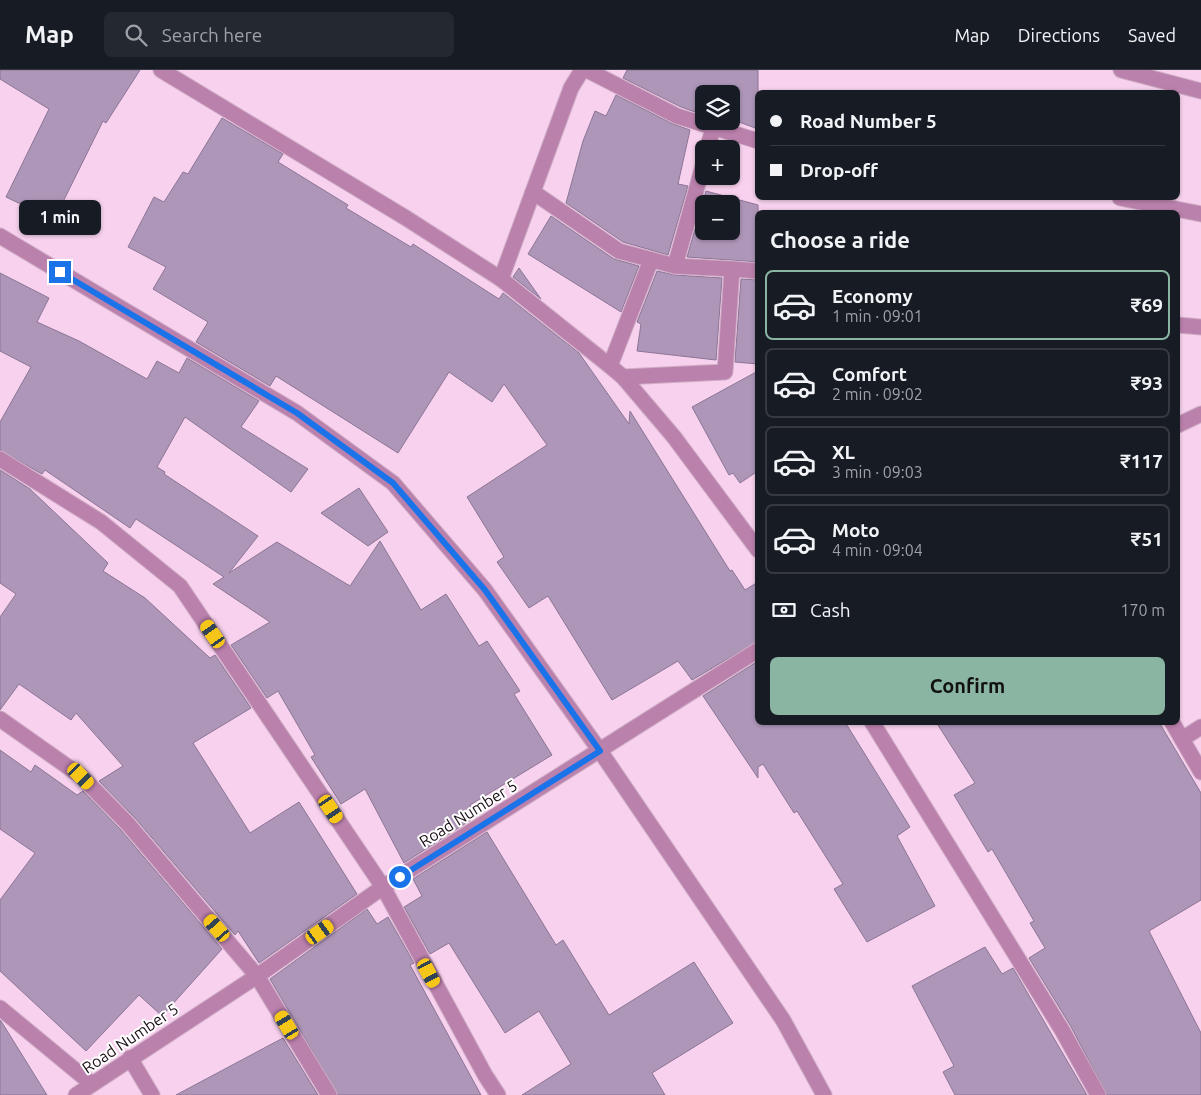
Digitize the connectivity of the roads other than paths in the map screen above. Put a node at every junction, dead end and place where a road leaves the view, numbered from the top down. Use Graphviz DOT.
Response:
graph roads {
  1 [pos="162,70"];
  2 [pos="582,70"];
  3 [pos="587,70"];
  4 [pos="1121,70"];
  5 [pos="1201,91"];
  6 [pos="695,122"];
  7 [pos="717,130"];
  8 [pos="755,140"];
  9 [pos="698,185"];
  10 [pos="533,192"];
  11 [pos="1130,200"];
  12 [pos="1201,214"];
  13 [pos="0,236"];
  14 [pos="651,260"];
  15 [pos="675,266"];
  16 [pos="732,269"];
  17 [pos="755,271"];
  18 [pos="501,279"];
  19 [pos="1180,325"];
  20 [pos="1201,327"];
  21 [pos="610,366"];
  22 [pos="623,377"];
  23 [pos="1201,414"];
  24 [pos="1180,424"];
  25 [pos="0,460"];
  26 [pos="755,546"];
  27 [pos="755,652"];
  28 [pos="0,719"];
  29 [pos="874,725"];
  30 [pos="1174,725"];
  31 [pos="1201,727"];
  32 [pos="1182,739"];
  33 [pos="600,751"];
  34 [pos="1201,772"];
  35 [pos="383,887"];
  36 [pos="257,976"];
  37 [pos="0,1008"];
  38 [pos="130,1058"];
  39 [pos="92,1084"];
  40 [pos="76,1095"];
  41 [pos="152,1095"];
  42 [pos="329,1095"];
  43 [pos="498,1095"];
  44 [pos="824,1095"];
  45 [pos="1098,1095"];
  1 -- 18 [label="street"];
  2 -- 10 [label="street"];
  3 -- 6 [label="street"];
  4 -- 5 [label="street"];
  7 -- 8 [label="street"];
  9 -- 15 [label="street"];
  10 -- 14 [label="street"];
  10 -- 18 [label="street"];
  11 -- 12 [label="street"];
  13 -- 33 [label="street"];
  14 -- 15 [label="street"];
  14 -- 21 [label="street"];
  15 -- 16 [label="street"];
  16 -- 17 [label="street"];
  16 -- 22 [label="street"];
  18 -- 21 [label="street"];
  19 -- 20 [label="street"];
  21 -- 22 [label="street"];
  22 -- 26 [label="street"];
  23 -- 24 [label="street"];
  25 -- 35 [label="street"];
  27 -- 33 [label="street, Road Number 5"];
  28 -- 36 [label="street"];
  29 -- 45 [label="street"];
  30 -- 32 [label="street"];
  31 -- 32 [label="street"];
  32 -- 34 [label="street"];
  33 -- 35 [label="street, Road Number 5"];
  33 -- 44 [label="street"];
  35 -- 36 [label="street, Road Number 5"];
  35 -- 43 [label="street"];
  36 -- 38 [label="street, Road Number 5"];
  36 -- 42 [label="street"];
  37 -- 39 [label="street"];
  38 -- 39 [label="street, Road Number 5"];
  38 -- 41 [label="street"];
  39 -- 40 [label="street, Road Number 5"];
}
